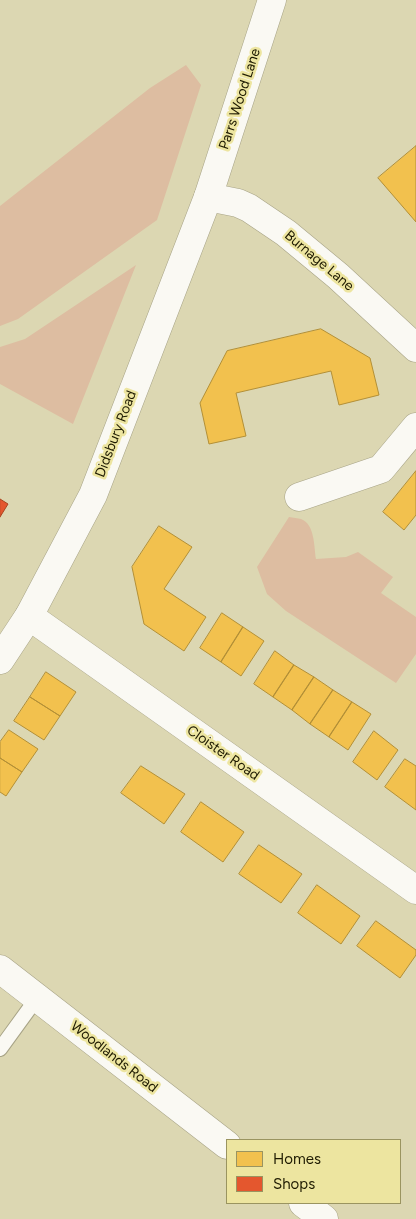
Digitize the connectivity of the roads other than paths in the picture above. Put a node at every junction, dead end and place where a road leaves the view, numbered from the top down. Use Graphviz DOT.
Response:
graph roads {
  1 [pos="272,0"];
  2 [pos="208,197"];
  3 [pos="416,348"];
  4 [pos="416,427"];
  5 [pos="298,497"];
  6 [pos="29,616"];
  7 [pos="0,660"];
  8 [pos="416,890"];
  9 [pos="0,969"];
  10 [pos="37,998"];
  11 [pos="0,1049"];
  12 [pos="226,1143"];
  13 [pos="304,1204"];
  14 [pos="324,1219"];
  1 -- 2 [label="street, Parrs Wood Lane"];
  2 -- 3 [label="street, Burnage Lane"];
  2 -- 6 [label="street, Didsbury Road"];
  4 -- 5 [label="street"];
  6 -- 7 [label="street, Didsbury Road"];
  6 -- 8 [label="street, Cloister Road"];
  9 -- 10 [label="street, Woodlands Road"];
  10 -- 11 [label="lane"];
  10 -- 12 [label="street, Woodlands Road"];
  13 -- 14 [label="street"];
}
